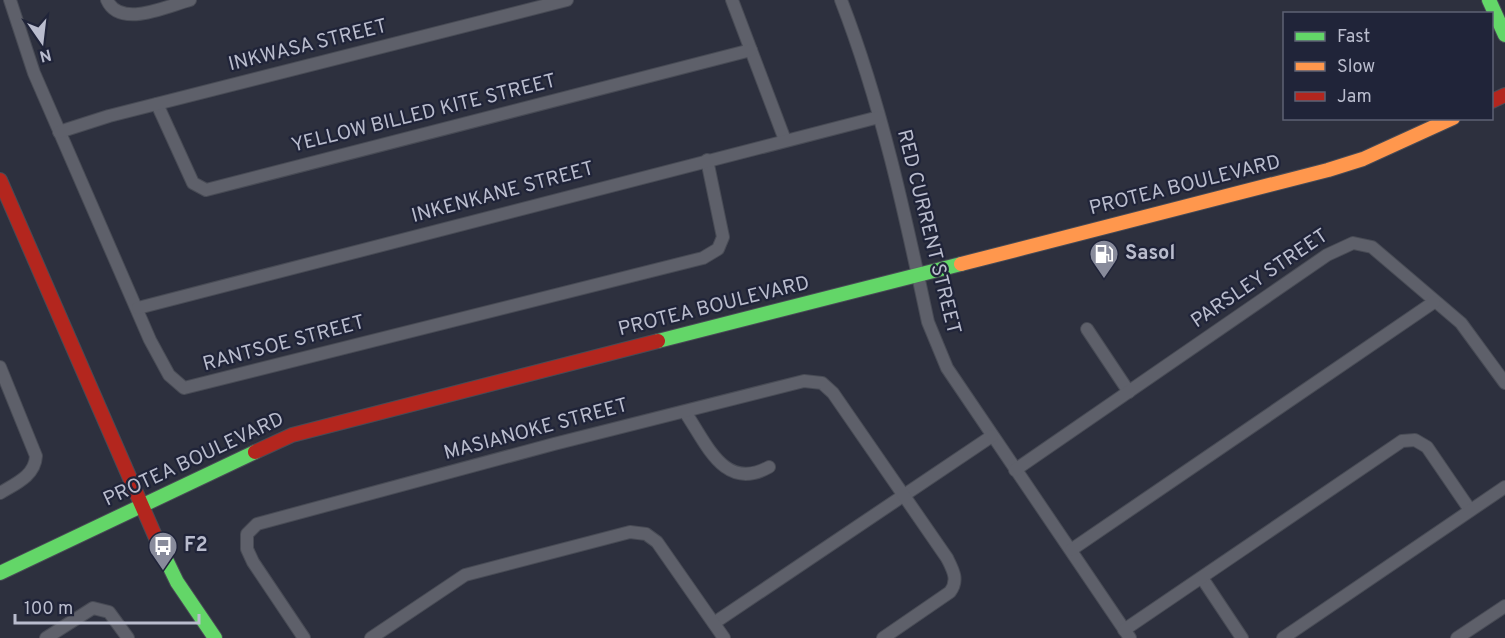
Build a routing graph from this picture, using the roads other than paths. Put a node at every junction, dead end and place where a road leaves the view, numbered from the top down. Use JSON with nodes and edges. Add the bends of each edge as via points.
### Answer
{"nodes":[{"id":1,"x":10,"y":0,"type":"edge"},
{"id":2,"x":107,"y":0,"type":"edge"},
{"id":3,"x":190,"y":0,"type":"edge"},
{"id":4,"x":567,"y":0,"type":"edge"},
{"id":5,"x":732,"y":0,"type":"edge"},
{"id":6,"x":841,"y":0,"type":"edge"},
{"id":7,"x":1489,"y":0,"type":"edge"},
{"id":8,"x":1505,"y":35,"type":"edge"},
{"id":9,"x":751,"y":50,"type":"junction"},
{"id":10,"x":157,"y":104,"type":"junction"},
{"id":11,"x":879,"y":117,"type":"junction"},
{"id":12,"x":1449,"y":120,"type":"edge"},
{"id":13,"x":59,"y":132,"type":"junction"},
{"id":14,"x":785,"y":140,"type":"junction"},
{"id":15,"x":707,"y":160,"type":"junction"},
{"id":16,"x":0,"y":180,"type":"edge"},
{"id":17,"x":918,"y":275,"type":"junction"},
{"id":18,"x":1434,"y":303,"type":"junction"},
{"id":19,"x":138,"y":308,"type":"junction"},
{"id":20,"x":1087,"y":329,"type":"dead end"},
{"id":21,"x":1,"y":371,"type":"edge"},
{"id":22,"x":1505,"y":383,"type":"edge"},
{"id":23,"x":1128,"y":393,"type":"junction"},
{"id":24,"x":685,"y":412,"type":"junction"},
{"id":25,"x":992,"y":436,"type":"junction"},
{"id":26,"x":769,"y":467,"type":"dead end"},
{"id":27,"x":1015,"y":470,"type":"junction"},
{"id":28,"x":1505,"y":487,"type":"edge"},
{"id":29,"x":0,"y":493,"type":"edge"},
{"id":30,"x":902,"y":495,"type":"junction"},
{"id":31,"x":142,"y":504,"type":"junction"},
{"id":32,"x":1470,"y":510,"type":"junction"},
{"id":33,"x":1071,"y":550,"type":"junction"},
{"id":34,"x":0,"y":573,"type":"edge"},
{"id":35,"x":1202,"y":578,"type":"junction"},
{"id":36,"x":1505,"y":606,"type":"edge"},
{"id":37,"x":714,"y":623,"type":"junction"},
{"id":38,"x":1127,"y":634,"type":"edge"},
{"id":39,"x":46,"y":638,"type":"edge"},
{"id":40,"x":128,"y":638,"type":"edge"},
{"id":41,"x":215,"y":638,"type":"edge"},
{"id":42,"x":304,"y":638,"type":"edge"},
{"id":43,"x":371,"y":638,"type":"edge"},
{"id":44,"x":724,"y":638,"type":"edge"},
{"id":45,"x":883,"y":638,"type":"edge"},
{"id":46,"x":1242,"y":638,"type":"edge"},
{"id":47,"x":1283,"y":638,"type":"edge"},
{"id":48,"x":1458,"y":638,"type":"edge"}],
"edges":[{"from":1,"to":13,"type":"street","name":"RANTSOE STREET"},
{"from":2,"to":3,"type":"street","via":[[113,10],[131,15]]},
{"from":4,"to":10,"type":"street","name":"INKWASA STREET"},
{"from":5,"to":9,"type":"street"},
{"from":6,"to":11,"type":"street","name":"RED CURRENT STREET"},
{"from":7,"to":8,"type":"street"},
{"from":9,"to":10,"type":"street","name":"YELLOW BILLED KITE STREET","via":[[206,190],[193,183]]},
{"from":9,"to":14,"type":"street"},
{"from":10,"to":13,"type":"street","name":"INKWASA STREET"},
{"from":11,"to":14,"type":"street","name":"INKENKANE STREET"},
{"from":11,"to":17,"type":"street","name":"RED CURRENT STREET"},
{"from":12,"to":17,"type":"street","name":"PROTEA BOULEVARD","via":[[1352,163]]},
{"from":13,"to":19,"type":"street","name":"RANTSOE STREET"},
{"from":14,"to":15,"type":"street","name":"INKENKANE STREET"},
{"from":15,"to":19,"type":"street","name":"INKENKANE STREET"},
{"from":15,"to":19,"type":"street","name":"RANTSOE STREET","via":[[723,237],[718,249],[703,258],[192,388],[180,387],[169,375]]},
{"from":16,"to":31,"type":"street"},
{"from":17,"to":25,"type":"street","name":"RED CURRENT STREET","via":[[938,351]]},
{"from":17,"to":31,"type":"street","name":"PROTEA BOULEVARD","via":[[292,435]]},
{"from":18,"to":22,"type":"street","name":"PARSLEY STREET","via":[[1471,334]]},
{"from":18,"to":23,"type":"street","name":"PARSLEY STREET","via":[[1372,248],[1364,243],[1345,244]]},
{"from":18,"to":33,"type":"street"},
{"from":20,"to":23,"type":"street"},
{"from":21,"to":29,"type":"street","via":[[36,456],[28,475]]},
{"from":23,"to":27,"type":"street","name":"PARSLEY STREET"},
{"from":24,"to":26,"type":"street","via":[[732,473],[749,475]]},
{"from":24,"to":30,"type":"street","name":"MASIANOKE STREET","via":[[804,381],[822,383],[833,393]]},
{"from":24,"to":42,"type":"street","name":"MASIANOKE STREET","via":[[257,524],[247,534],[250,555]]},
{"from":25,"to":27,"type":"street","name":"RED CURRENT STREET"},
{"from":25,"to":30,"type":"street"},
{"from":27,"to":33,"type":"street","name":"RED CURRENT STREET"},
{"from":28,"to":32,"type":"street"},
{"from":30,"to":37,"type":"street"},
{"from":30,"to":45,"type":"street","name":"MASIANOKE STREET","via":[[947,558],[955,582],[950,592]]},
{"from":31,"to":34,"type":"street","name":"PROTEA BOULEVARD"},
{"from":31,"to":41,"type":"street","via":[[170,568]]},
{"from":32,"to":35,"type":"street","via":[[1427,447],[1408,439]]},
{"from":32,"to":47,"type":"street"},
{"from":33,"to":38,"type":"street","name":"RED CURRENT STREET"},
{"from":35,"to":38,"type":"street"},
{"from":35,"to":46,"type":"street"},
{"from":36,"to":48,"type":"street"},
{"from":37,"to":43,"type":"street","via":[[657,542],[645,534],[630,532],[465,575]]},
{"from":37,"to":44,"type":"street"},
{"from":39,"to":40,"type":"street","via":[[93,608],[110,612]]}]}
